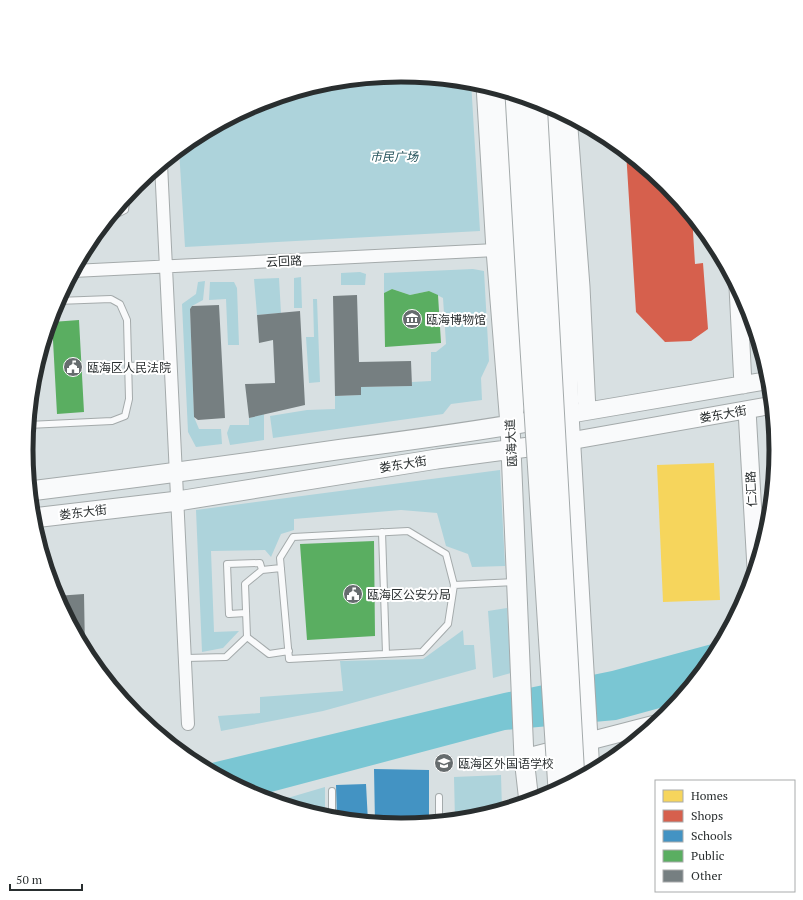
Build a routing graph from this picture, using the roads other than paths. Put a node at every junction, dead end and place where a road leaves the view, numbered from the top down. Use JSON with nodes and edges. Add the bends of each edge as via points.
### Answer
{"nodes":[{"id":1,"x":486,"y":92,"type":"edge"},
{"id":2,"x":498,"y":94,"type":"edge"},
{"id":3,"x":516,"y":100,"type":"edge"},
{"id":4,"x":536,"y":107,"type":"edge"},
{"id":5,"x":546,"y":112,"type":"edge"},
{"id":6,"x":557,"y":116,"type":"edge"},
{"id":7,"x":569,"y":122,"type":"edge"},
{"id":8,"x":161,"y":171,"type":"edge"},
{"id":9,"x":126,"y":205,"type":"edge"},
{"id":10,"x":119,"y":213,"type":"edge"},
{"id":11,"x":496,"y":250,"type":"junction"},
{"id":12,"x":166,"y":267,"type":"junction"},
{"id":13,"x":80,"y":271,"type":"edge"},
{"id":14,"x":65,"y":301,"type":"edge"},
{"id":15,"x":739,"y":302,"type":"edge"},
{"id":16,"x":567,"y":345,"type":"junction"},
{"id":17,"x":171,"y":364,"type":"junction"},
{"id":18,"x":128,"y":366,"type":"junction"},
{"id":19,"x":764,"y":381,"type":"edge"},
{"id":20,"x":743,"y":385,"type":"junction"},
{"id":21,"x":767,"y":407,"type":"edge"},
{"id":22,"x":747,"y":410,"type":"junction"},
{"id":23,"x":578,"y":413,"type":"junction"},
{"id":24,"x":510,"y":425,"type":"junction"},
{"id":25,"x":34,"y":426,"type":"edge"},
{"id":26,"x":570,"y":441,"type":"junction"},
{"id":27,"x":511,"y":449,"type":"junction"},
{"id":28,"x":177,"y":473,"type":"junction"},
{"id":29,"x":35,"y":490,"type":"edge"},
{"id":30,"x":178,"y":501,"type":"junction"},
{"id":31,"x":39,"y":517,"type":"edge"},
{"id":32,"x":382,"y":532,"type":"junction"},
{"id":33,"x":755,"y":551,"type":"edge"},
{"id":34,"x":281,"y":568,"type":"junction"},
{"id":35,"x":262,"y":570,"type":"junction"},
{"id":36,"x":517,"y":582,"type":"junction"},
{"id":37,"x":454,"y":585,"type":"junction"},
{"id":38,"x":246,"y":614,"type":"junction"},
{"id":39,"x":247,"y":636,"type":"junction"},
{"id":40,"x":288,"y":651,"type":"junction"},
{"id":41,"x":386,"y":654,"type":"junction"},
{"id":42,"x":186,"y":658,"type":"junction"},
{"id":43,"x":188,"y":724,"type":"dead end"},
{"id":44,"x":641,"y":730,"type":"edge"},
{"id":45,"x":588,"y":740,"type":"junction"},
{"id":46,"x":524,"y":758,"type":"junction"},
{"id":47,"x":590,"y":767,"type":"edge"},
{"id":48,"x":574,"y":775,"type":"edge"},
{"id":49,"x":559,"y":783,"type":"edge"},
{"id":50,"x":332,"y":791,"type":"dead end"},
{"id":51,"x":528,"y":796,"type":"edge"},
{"id":52,"x":439,"y":797,"type":"dead end"},
{"id":53,"x":332,"y":811,"type":"edge"},
{"id":54,"x":440,"y":816,"type":"edge"}],
"edges":[{"from":1,"to":11,"type":"main road","name":"瓯海大道"},
{"from":2,"to":24,"type":"highway","via":[[518,385]]},
{"from":3,"to":49,"type":"highway","bridge":true},
{"from":4,"to":48,"type":"highway","bridge":true},
{"from":5,"to":16,"type":"main road","via":[[558,296]]},
{"from":6,"to":16,"type":"highway","via":[[565,230]]},
{"from":7,"to":23,"type":"street","via":[[581,287]]},
{"from":8,"to":12,"type":"street"},
{"from":9,"to":10,"type":"lane","via":[[125,210]]},
{"from":11,"to":12,"type":"street","name":"云回路"},
{"from":11,"to":24,"type":"main road","name":"瓯海大道"},
{"from":12,"to":13,"type":"street","name":"云回路"},
{"from":12,"to":17,"type":"street"},
{"from":14,"to":18,"type":"lane","via":[[111,299],[120,304],[127,320]]},
{"from":15,"to":20,"type":"street"},
{"from":16,"to":23,"type":"main road"},
{"from":17,"to":18,"type":"lane"},
{"from":17,"to":28,"type":"street"},
{"from":18,"to":25,"type":"lane","via":[[129,399],[125,416],[112,421]]},
{"from":19,"to":20,"type":"street","name":"娄东大街"},
{"from":20,"to":23,"type":"street","name":"娄东大街"},
{"from":21,"to":22,"type":"street","name":"娄东大街"},
{"from":22,"to":26,"type":"street","name":"娄东大街"},
{"from":22,"to":33,"type":"street","name":"仁汇路"},
{"from":23,"to":24,"type":"main road","name":"娄东大街"},
{"from":23,"to":26,"type":"main road"},
{"from":24,"to":27,"type":"main road","name":"瓯海大道"},
{"from":24,"to":28,"type":"main road","name":"娄东大街"},
{"from":26,"to":27,"type":"main road","name":"娄东大街"},
{"from":26,"to":45,"type":"main road"},
{"from":27,"to":30,"type":"main road","name":"娄东大街","via":[[437,458]]},
{"from":27,"to":36,"type":"main road","name":"瓯海大道"},
{"from":28,"to":29,"type":"main road","name":"娄东大街"},
{"from":28,"to":30,"type":"street"},
{"from":30,"to":31,"type":"main road","name":"娄东大街"},
{"from":30,"to":42,"type":"street"},
{"from":32,"to":34,"type":"lane","via":[[293,537],[280,558]]},
{"from":32,"to":37,"type":"lane","via":[[408,531],[446,554]]},
{"from":32,"to":41,"type":"lane"},
{"from":34,"to":35,"type":"lane"},
{"from":34,"to":40,"type":"lane"},
{"from":35,"to":38,"type":"lane","via":[[245,584]]},
{"from":35,"to":38,"type":"lane","via":[[260,564],[227,564],[229,614]]},
{"from":36,"to":37,"type":"lane"},
{"from":36,"to":46,"type":"main road","name":"瓯海大道"},
{"from":37,"to":41,"type":"lane","via":[[448,624],[422,652]]},
{"from":38,"to":39,"type":"lane"},
{"from":39,"to":40,"type":"lane","via":[[269,654]]},
{"from":39,"to":42,"type":"lane","via":[[226,657]]},
{"from":40,"to":41,"type":"lane","via":[[289,659]]},
{"from":42,"to":43,"type":"street"},
{"from":44,"to":45,"type":"street"},
{"from":45,"to":46,"type":"street"},
{"from":45,"to":47,"type":"main road"},
{"from":46,"to":51,"type":"main road","name":"瓯海大道"},
{"from":50,"to":53,"type":"lane"},
{"from":52,"to":54,"type":"lane"}]}
